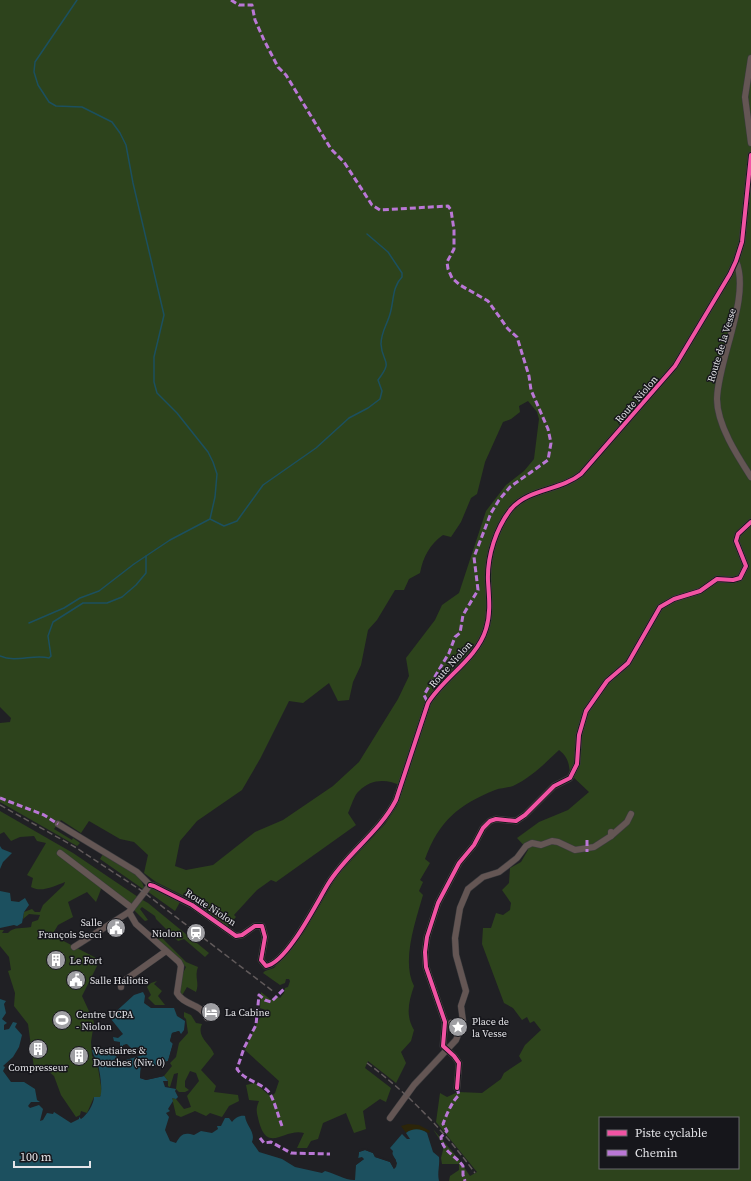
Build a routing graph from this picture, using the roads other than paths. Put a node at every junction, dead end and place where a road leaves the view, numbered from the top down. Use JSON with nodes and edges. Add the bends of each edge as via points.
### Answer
{"nodes":[{"id":1,"x":751,"y":58,"type":"edge"},
{"id":2,"x":751,"y":143,"type":"edge"},
{"id":3,"x":751,"y":155,"type":"edge"},
{"id":4,"x":736,"y":262,"type":"junction"},
{"id":5,"x":751,"y":478,"type":"edge"},
{"id":6,"x":751,"y":522,"type":"edge"},
{"id":7,"x":630,"y":660,"type":"junction"},
{"id":8,"x":628,"y":668,"type":"dead end"},
{"id":9,"x":631,"y":814,"type":"dead end"},
{"id":10,"x":58,"y":824,"type":"dead end"},
{"id":11,"x":60,"y":853,"type":"dead end"},
{"id":12,"x":150,"y":885,"type":"junction"},
{"id":13,"x":131,"y":910,"type":"junction"},
{"id":14,"x":74,"y":947,"type":"dead end"},
{"id":15,"x":166,"y":951,"type":"junction"},
{"id":16,"x":121,"y":987,"type":"dead end"},
{"id":17,"x":207,"y":1018,"type":"dead end"},
{"id":18,"x":451,"y":1023,"type":"dead end"},
{"id":19,"x":460,"y":1030,"type":"junction"},
{"id":20,"x":447,"y":1050,"type":"junction"},
{"id":21,"x":457,"y":1088,"type":"dead end"},
{"id":22,"x":390,"y":1118,"type":"dead end"}],
"edges":[{"from":1,"to":2,"type":"street","via":[[745,97]]},
{"from":3,"to":4,"type":"street","name":"Route Niolon","via":[[744,232]]},
{"from":4,"to":5,"type":"street","name":"Route de la Vesse","via":[[745,275],[746,295],[717,400],[727,434]]},
{"from":4,"to":12,"type":"street","name":"Route Niolon","via":[[675,366],[593,461],[574,479],[523,499],[506,516],[490,554],[489,612],[481,641],[428,702],[396,800],[385,819],[335,872],[303,927],[275,962],[266,966],[262,962],[265,937],[262,926],[255,926],[236,936],[192,905]]},
{"from":6,"to":7,"type":"street","via":[[738,534],[736,541],[746,566],[740,578],[717,579],[700,591],[663,604]]},
{"from":7,"to":8,"type":"street"},
{"from":7,"to":20,"type":"street","via":[[607,681],[586,711],[579,735],[577,764],[570,778],[554,786],[516,821],[490,821],[459,863],[438,903],[427,937],[425,959],[444,1022],[442,1043]]},
{"from":9,"to":19,"type":"street","via":[[621,829],[594,847],[575,850],[552,841],[541,845],[532,843],[499,872],[483,877],[468,889],[460,908],[455,938],[456,954],[466,991],[461,1006],[463,1020]]},
{"from":10,"to":12,"type":"street","via":[[137,872]]},
{"from":11,"to":13,"type":"street"},
{"from":12,"to":13,"type":"street"},
{"from":13,"to":14,"type":"street"},
{"from":13,"to":15,"type":"street","via":[[136,924]]},
{"from":15,"to":16,"type":"street","via":[[122,983]]},
{"from":15,"to":17,"type":"street","via":[[179,962],[179,997],[201,1008]]},
{"from":18,"to":19,"type":"street"},
{"from":19,"to":20,"type":"street","via":[[456,1040]]},
{"from":20,"to":21,"type":"street","via":[[459,1063]]},
{"from":20,"to":22,"type":"street","via":[[414,1084]]}]}
